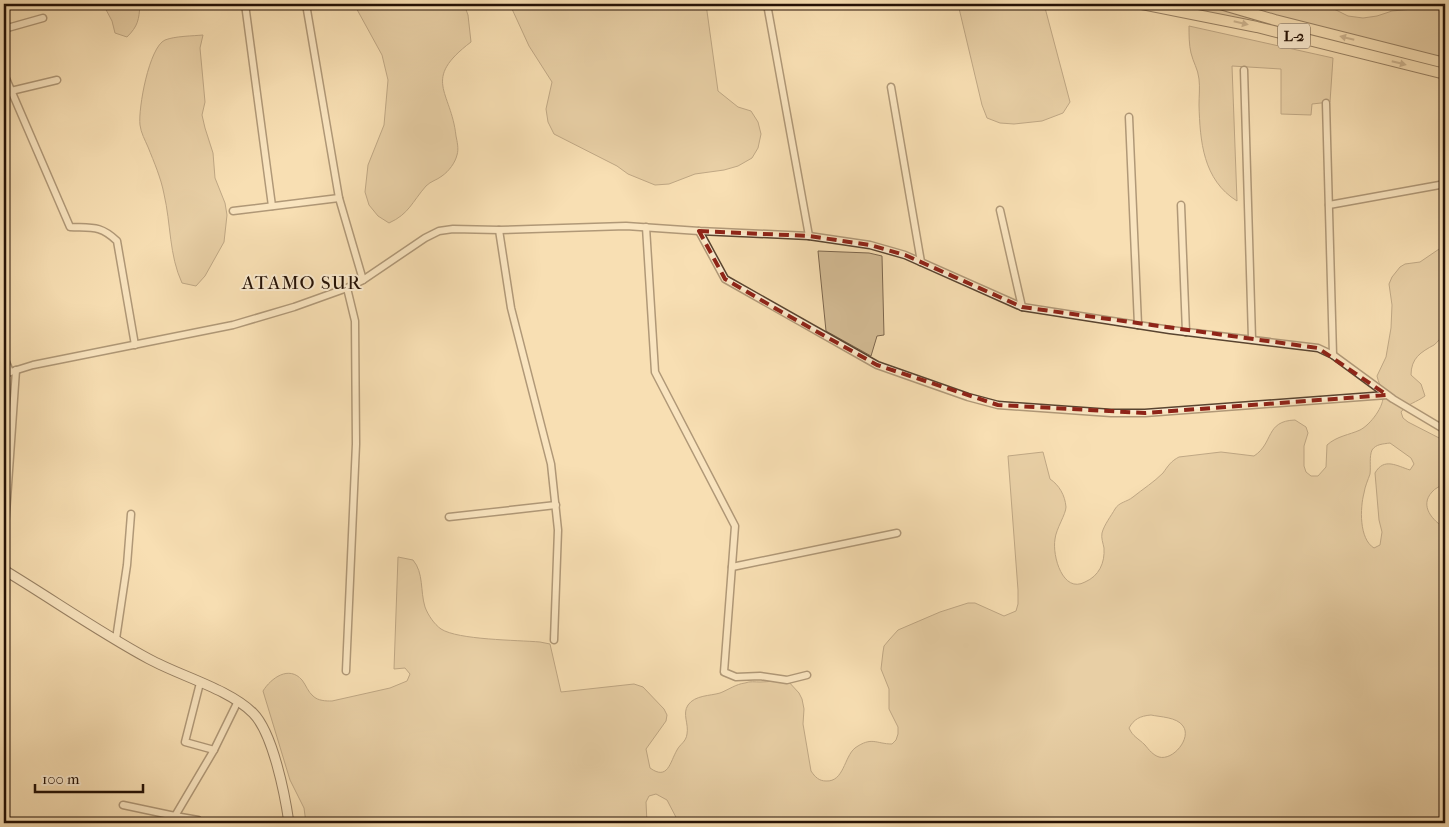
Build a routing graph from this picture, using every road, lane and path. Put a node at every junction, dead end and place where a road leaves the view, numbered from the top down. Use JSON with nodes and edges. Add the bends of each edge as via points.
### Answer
{"nodes":[{"id":1,"x":245,"y":4,"type":"edge"},
{"id":2,"x":306,"y":4,"type":"edge"},
{"id":3,"x":767,"y":4,"type":"edge"},
{"id":4,"x":1142,"y":4,"type":"edge"},
{"id":5,"x":1220,"y":4,"type":"edge"},
{"id":6,"x":43,"y":18,"type":"dead end"},
{"id":7,"x":4,"y":29,"type":"edge"},
{"id":8,"x":1445,"y":63,"type":"edge"},
{"id":9,"x":1244,"y":70,"type":"dead end"},
{"id":10,"x":4,"y":74,"type":"edge"},
{"id":11,"x":1445,"y":74,"type":"edge"},
{"id":12,"x":57,"y":80,"type":"dead end"},
{"id":13,"x":891,"y":87,"type":"dead end"},
{"id":14,"x":11,"y":91,"type":"junction"},
{"id":15,"x":1326,"y":102,"type":"dead end"},
{"id":16,"x":1129,"y":117,"type":"dead end"},
{"id":17,"x":1445,"y":184,"type":"edge"},
{"id":18,"x":339,"y":198,"type":"junction"},
{"id":19,"x":1181,"y":205,"type":"dead end"},
{"id":20,"x":1329,"y":205,"type":"junction"},
{"id":21,"x":272,"y":206,"type":"junction"},
{"id":22,"x":1000,"y":210,"type":"dead end"},
{"id":23,"x":232,"y":211,"type":"dead end"},
{"id":24,"x":646,"y":227,"type":"junction"},
{"id":25,"x":499,"y":230,"type":"junction"},
{"id":26,"x":698,"y":231,"type":"junction"},
{"id":27,"x":808,"y":236,"type":"junction"},
{"id":28,"x":921,"y":262,"type":"junction"},
{"id":29,"x":363,"y":280,"type":"junction"},
{"id":30,"x":347,"y":288,"type":"junction"},
{"id":31,"x":1022,"y":307,"type":"junction"},
{"id":32,"x":1138,"y":326,"type":"junction"},
{"id":33,"x":1186,"y":332,"type":"junction"},
{"id":34,"x":1252,"y":339,"type":"junction"},
{"id":35,"x":135,"y":345,"type":"junction"},
{"id":36,"x":1333,"y":355,"type":"junction"},
{"id":37,"x":4,"y":357,"type":"edge"},
{"id":38,"x":10,"y":372,"type":"edge"},
{"id":39,"x":1386,"y":395,"type":"junction"},
{"id":40,"x":1445,"y":430,"type":"edge"},
{"id":41,"x":556,"y":505,"type":"junction"},
{"id":42,"x":131,"y":514,"type":"dead end"},
{"id":43,"x":449,"y":517,"type":"dead end"},
{"id":44,"x":897,"y":533,"type":"dead end"},
{"id":45,"x":4,"y":542,"type":"edge"},
{"id":46,"x":732,"y":567,"type":"junction"},
{"id":47,"x":4,"y":570,"type":"edge"},
{"id":48,"x":116,"y":639,"type":"junction"},
{"id":49,"x":554,"y":640,"type":"dead end"},
{"id":50,"x":346,"y":671,"type":"dead end"},
{"id":51,"x":807,"y":676,"type":"dead end"},
{"id":52,"x":200,"y":683,"type":"junction"},
{"id":53,"x":238,"y":700,"type":"junction"},
{"id":54,"x":214,"y":750,"type":"junction"},
{"id":55,"x":123,"y":805,"type":"dead end"},
{"id":56,"x":175,"y":816,"type":"junction"},
{"id":57,"x":198,"y":820,"type":"dead end"},
{"id":58,"x":289,"y":823,"type":"edge"}],
"edges":[{"from":1,"to":21,"type":"street"},
{"from":2,"to":18,"type":"street"},
{"from":3,"to":27,"type":"street"},
{"from":4,"to":11,"type":"main road","number":"L-2","one_way":true,"via":[[1257,27]]},
{"from":8,"to":5,"type":"main road","number":"L-2","one_way":true},
{"from":6,"to":7,"type":"street"},
{"from":9,"to":34,"type":"street"},
{"from":10,"to":14,"type":"street"},
{"from":12,"to":14,"type":"street"},
{"from":13,"to":28,"type":"street"},
{"from":14,"to":35,"type":"street","via":[[70,227],[95,228],[107,232],[117,242]]},
{"from":15,"to":20,"type":"street"},
{"from":16,"to":32,"type":"street"},
{"from":17,"to":20,"type":"street"},
{"from":18,"to":21,"type":"street"},
{"from":18,"to":29,"type":"street"},
{"from":19,"to":33,"type":"street"},
{"from":20,"to":36,"type":"street"},
{"from":21,"to":23,"type":"street"},
{"from":22,"to":31,"type":"street"},
{"from":24,"to":25,"type":"street"},
{"from":24,"to":26,"type":"street"},
{"from":24,"to":46,"type":"street","via":[[655,372],[735,526]]},
{"from":25,"to":29,"type":"street","via":[[439,231]]},
{"from":25,"to":41,"type":"street","via":[[511,308],[551,464]]},
{"from":26,"to":27,"type":"street"},
{"from":26,"to":39,"type":"street","via":[[725,279],[780,311],[877,365],[998,405],[1145,413]]},
{"from":27,"to":28,"type":"street","via":[[889,249]]},
{"from":28,"to":31,"type":"street"},
{"from":29,"to":30,"type":"street"},
{"from":30,"to":35,"type":"street","via":[[233,326]]},
{"from":30,"to":50,"type":"street","via":[[355,321],[356,444]]},
{"from":31,"to":32,"type":"street"},
{"from":32,"to":33,"type":"street"},
{"from":33,"to":34,"type":"street"},
{"from":34,"to":36,"type":"street","via":[[1318,348]]},
{"from":35,"to":38,"type":"street"},
{"from":36,"to":39,"type":"street"},
{"from":37,"to":38,"type":"street"},
{"from":38,"to":45,"type":"street"},
{"from":39,"to":40,"type":"street"},
{"from":41,"to":43,"type":"street"},
{"from":41,"to":49,"type":"street"},
{"from":42,"to":48,"type":"street"},
{"from":44,"to":46,"type":"street"},
{"from":46,"to":51,"type":"street","via":[[724,672],[736,677],[787,680]]},
{"from":47,"to":48,"type":"street"},
{"from":48,"to":52,"type":"street","via":[[150,660]]},
{"from":52,"to":53,"type":"street"},
{"from":52,"to":54,"type":"street","via":[[185,742]]},
{"from":53,"to":54,"type":"street"},
{"from":53,"to":58,"type":"street","via":[[254,714],[271,744]]},
{"from":54,"to":56,"type":"street"},
{"from":55,"to":56,"type":"street"},
{"from":56,"to":57,"type":"street"}]}
